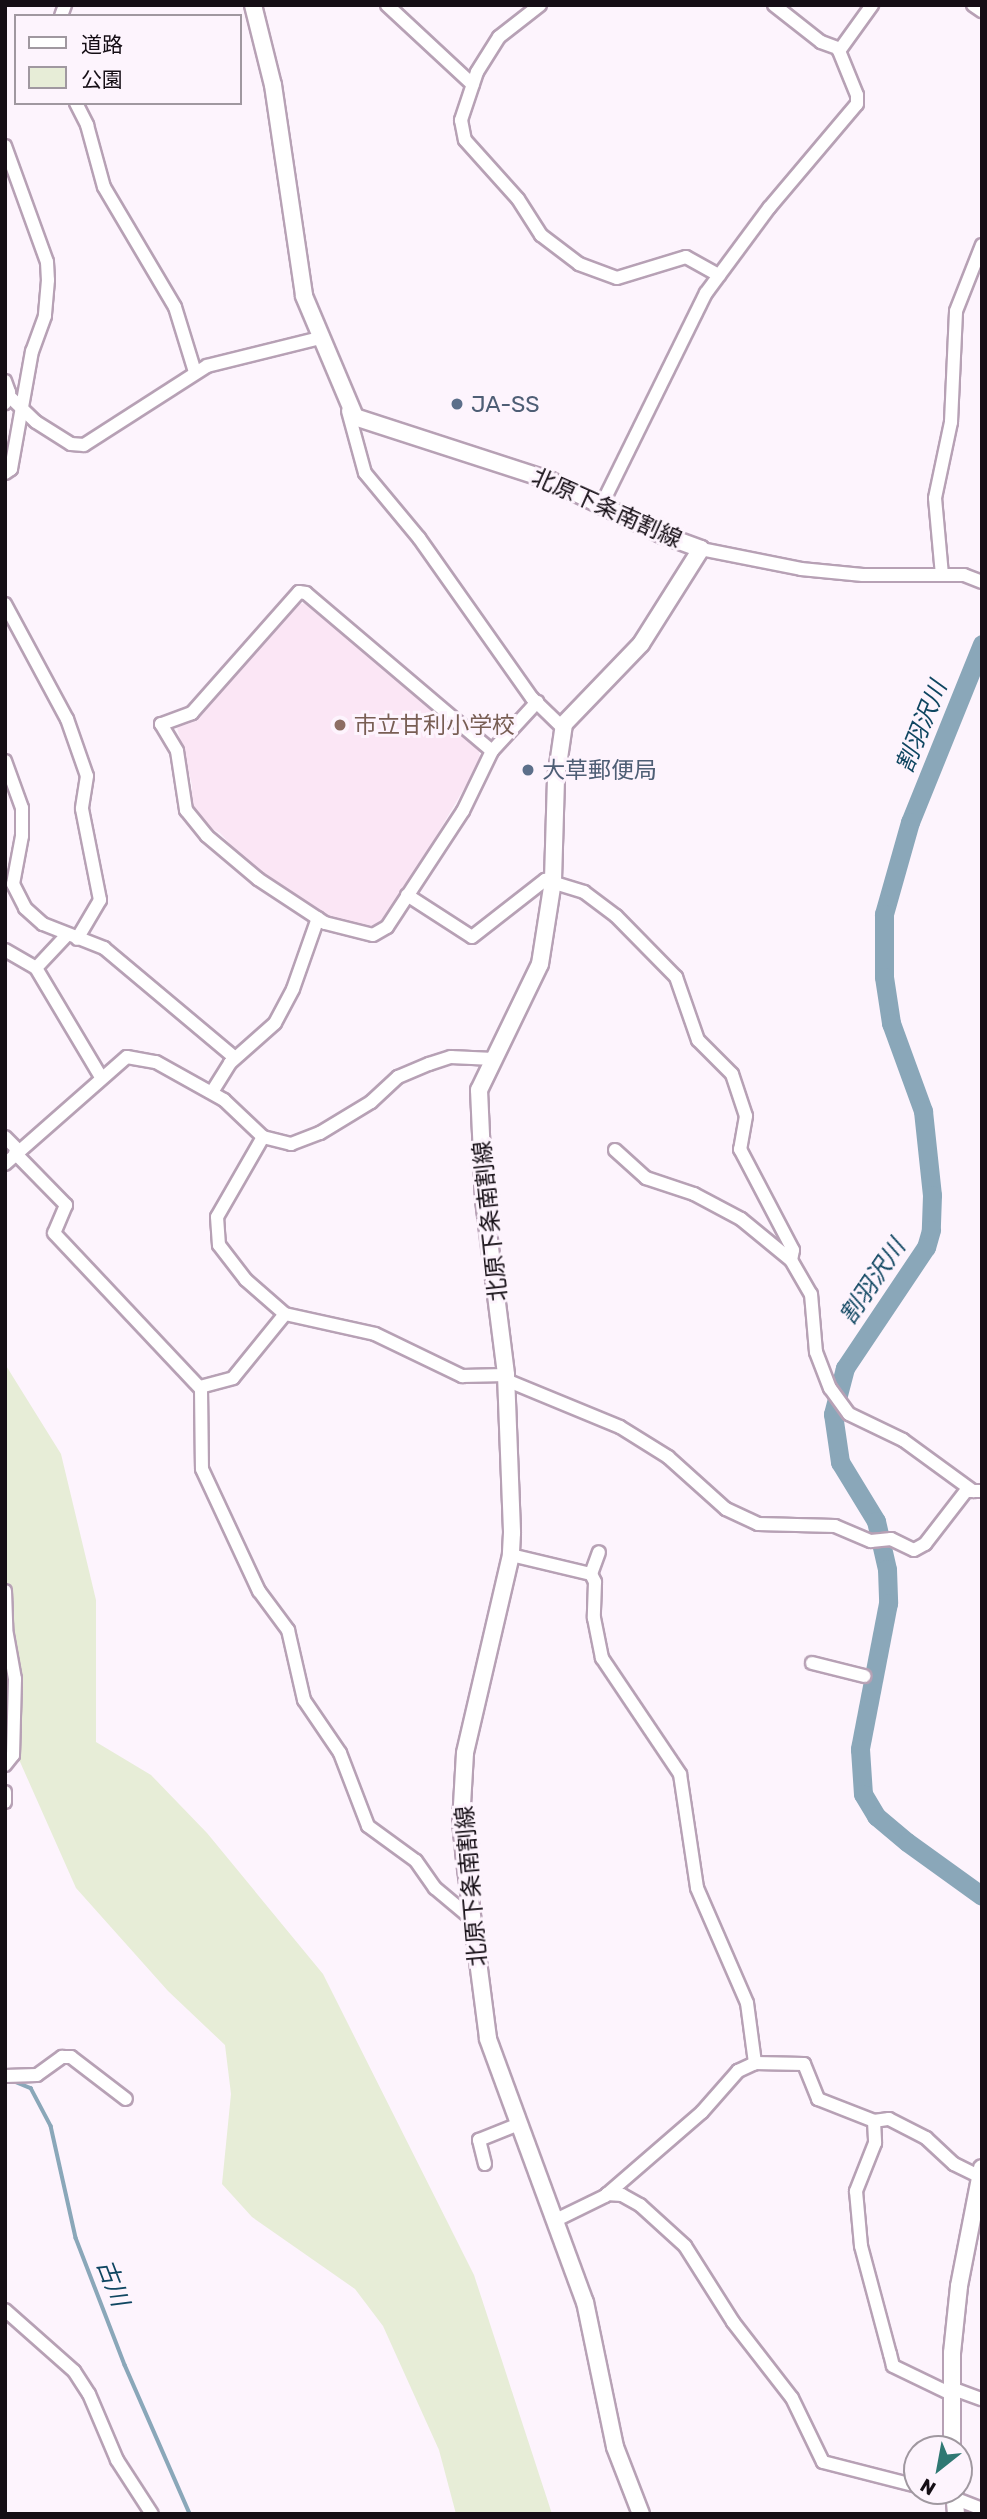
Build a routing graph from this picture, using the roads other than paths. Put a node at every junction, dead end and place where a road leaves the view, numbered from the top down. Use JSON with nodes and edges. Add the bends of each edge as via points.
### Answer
{"nodes":[{"id":1,"x":253,"y":5,"type":"edge"},
{"id":2,"x":387,"y":5,"type":"edge"},
{"id":3,"x":540,"y":5,"type":"edge"},
{"id":4,"x":774,"y":5,"type":"edge"},
{"id":5,"x":872,"y":5,"type":"edge"},
{"id":6,"x":973,"y":5,"type":"edge"},
{"id":7,"x":982,"y":12,"type":"edge"},
{"id":8,"x":840,"y":49,"type":"junction"},
{"id":9,"x":473,"y":85,"type":"junction"},
{"id":10,"x":77,"y":105,"type":"edge"},
{"id":11,"x":5,"y":146,"type":"edge"},
{"id":12,"x":982,"y":245,"type":"edge"},
{"id":13,"x":719,"y":275,"type":"junction"},
{"id":14,"x":320,"y":338,"type":"junction"},
{"id":15,"x":195,"y":372,"type":"junction"},
{"id":16,"x":5,"y":381,"type":"edge"},
{"id":17,"x":7,"y":399,"type":"edge"},
{"id":18,"x":347,"y":407,"type":"junction"},
{"id":19,"x":23,"y":411,"type":"junction"},
{"id":20,"x":5,"y":473,"type":"edge"},
{"id":21,"x":603,"y":502,"type":"junction"},
{"id":22,"x":701,"y":549,"type":"junction"},
{"id":23,"x":942,"y":575,"type":"junction"},
{"id":24,"x":982,"y":582,"type":"edge"},
{"id":25,"x":5,"y":604,"type":"edge"},
{"id":26,"x":537,"y":702,"type":"junction"},
{"id":27,"x":563,"y":728,"type":"junction"},
{"id":28,"x":492,"y":751,"type":"junction"},
{"id":29,"x":5,"y":761,"type":"edge"},
{"id":30,"x":10,"y":869,"type":"edge"},
{"id":31,"x":553,"y":881,"type":"junction"},
{"id":32,"x":407,"y":895,"type":"junction"},
{"id":33,"x":318,"y":918,"type":"junction"},
{"id":34,"x":72,"y":937,"type":"junction"},
{"id":35,"x":5,"y":950,"type":"edge"},
{"id":36,"x":36,"y":968,"type":"junction"},
{"id":37,"x":235,"y":1058,"type":"junction"},
{"id":38,"x":493,"y":1059,"type":"junction"},
{"id":39,"x":101,"y":1077,"type":"junction"},
{"id":40,"x":212,"y":1091,"type":"junction"},
{"id":41,"x":263,"y":1137,"type":"junction"},
{"id":42,"x":5,"y":1138,"type":"edge"},
{"id":43,"x":615,"y":1150,"type":"dead end"},
{"id":44,"x":17,"y":1152,"type":"junction"},
{"id":45,"x":5,"y":1164,"type":"edge"},
{"id":46,"x":791,"y":1260,"type":"junction"},
{"id":47,"x":285,"y":1314,"type":"junction"},
{"id":48,"x":506,"y":1378,"type":"junction"},
{"id":49,"x":200,"y":1387,"type":"junction"},
{"id":50,"x":977,"y":1491,"type":"edge"},
{"id":51,"x":599,"y":1552,"type":"dead end"},
{"id":52,"x":511,"y":1555,"type":"junction"},
{"id":53,"x":591,"y":1573,"type":"junction"},
{"id":54,"x":5,"y":1591,"type":"edge"},
{"id":55,"x":812,"y":1663,"type":"dead end"},
{"id":56,"x":864,"y":1676,"type":"dead end"},
{"id":57,"x":5,"y":1765,"type":"edge"},
{"id":58,"x":5,"y":1792,"type":"edge"},
{"id":59,"x":5,"y":1802,"type":"edge"},
{"id":60,"x":472,"y":1919,"type":"junction"},
{"id":61,"x":755,"y":2063,"type":"junction"},
{"id":62,"x":10,"y":2077,"type":"edge"},
{"id":63,"x":126,"y":2099,"type":"dead end"},
{"id":64,"x":874,"y":2121,"type":"junction"},
{"id":65,"x":519,"y":2124,"type":"junction"},
{"id":66,"x":485,"y":2164,"type":"dead end"},
{"id":67,"x":981,"y":2172,"type":"edge"},
{"id":68,"x":607,"y":2194,"type":"junction"},
{"id":69,"x":556,"y":2220,"type":"junction"},
{"id":70,"x":5,"y":2310,"type":"edge"},
{"id":71,"x":951,"y":2391,"type":"junction"},
{"id":72,"x":982,"y":2399,"type":"edge"},
{"id":73,"x":952,"y":2435,"type":"edge"},
{"id":74,"x":903,"y":2482,"type":"edge"},
{"id":75,"x":152,"y":2514,"type":"edge"},
{"id":76,"x":641,"y":2514,"type":"edge"}],
"edges":[{"from":1,"to":14,"type":"main road","via":[[273,85],[295,255]]},
{"from":2,"to":9,"type":"street"},
{"from":3,"to":9,"type":"street","via":[[499,37]]},
{"from":4,"to":8,"type":"street","via":[[821,42]]},
{"from":5,"to":8,"type":"street"},
{"from":6,"to":7,"type":"street"},
{"from":8,"to":13,"type":"street","via":[[857,104]]},
{"from":9,"to":13,"type":"street","via":[[461,120],[465,140],[518,199],[541,235],[579,264],[617,278],[686,257]]},
{"from":10,"to":15,"type":"street","via":[[104,187],[175,307]]},
{"from":11,"to":19,"type":"street","via":[[47,262],[45,316],[32,351]]},
{"from":12,"to":23,"type":"street","via":[[956,311],[951,422],[935,498]]},
{"from":13,"to":21,"type":"street","via":[[664,373]]},
{"from":14,"to":15,"type":"street"},
{"from":14,"to":18,"type":"main road"},
{"from":15,"to":19,"type":"street","via":[[84,445],[71,444]]},
{"from":16,"to":17,"type":"street"},
{"from":17,"to":19,"type":"street"},
{"from":18,"to":21,"type":"main road","name":"北原下条南割線","via":[[366,423],[474,453]]},
{"from":18,"to":26,"type":"street","via":[[365,473],[419,538]]},
{"from":19,"to":20,"type":"street","via":[[11,469]]},
{"from":21,"to":22,"type":"main road","name":"北原下条南割線","via":[[663,536]]},
{"from":22,"to":23,"type":"street","via":[[863,575]]},
{"from":22,"to":27,"type":"main road","name":"北原下条南割線","via":[[641,644]]},
{"from":23,"to":24,"type":"street","via":[[964,575]]},
{"from":25,"to":34,"type":"street","via":[[67,719],[87,776],[82,809],[100,900]]},
{"from":26,"to":27,"type":"street"},
{"from":26,"to":28,"type":"street"},
{"from":27,"to":31,"type":"main road","name":"北原下条南割線","via":[[556,779]]},
{"from":28,"to":32,"type":"street","via":[[463,811]]},
{"from":28,"to":33,"type":"street","via":[[299,592],[192,713],[161,724],[177,751],[186,810],[194,822],[238,864]]},
{"from":29,"to":30,"type":"street","via":[[22,808],[22,835]]},
{"from":30,"to":34,"type":"street","via":[[16,895],[25,908],[43,924]]},
{"from":31,"to":32,"type":"street","via":[[545,880],[472,937]]},
{"from":31,"to":38,"type":"main road","name":"北原下条南割線","via":[[540,964]]},
{"from":31,"to":46,"type":"street","via":[[597,899],[676,977],[698,1040],[732,1073],[746,1116],[740,1149],[793,1251]]},
{"from":32,"to":33,"type":"street","via":[[387,927],[373,934]]},
{"from":33,"to":37,"type":"street","via":[[282,1012]]},
{"from":34,"to":36,"type":"street"},
{"from":34,"to":37,"type":"street","via":[[104,948]]},
{"from":35,"to":36,"type":"street"},
{"from":36,"to":39,"type":"street"},
{"from":37,"to":40,"type":"street"},
{"from":38,"to":41,"type":"street","via":[[451,1057],[398,1077],[371,1102],[304,1140],[291,1144]]},
{"from":38,"to":48,"type":"main road","name":"北原下条南割線","via":[[480,1090],[481,1164]]},
{"from":39,"to":40,"type":"street","via":[[127,1057],[144,1057]]},
{"from":39,"to":44,"type":"street"},
{"from":40,"to":41,"type":"street"},
{"from":41,"to":47,"type":"street","via":[[222,1205],[216,1231],[219,1245],[246,1280]]},
{"from":42,"to":44,"type":"street"},
{"from":43,"to":46,"type":"street","via":[[646,1178],[694,1194],[741,1219]]},
{"from":44,"to":45,"type":"street"},
{"from":44,"to":49,"type":"street","via":[[66,1205],[54,1233]]},
{"from":46,"to":50,"type":"street","via":[[811,1294],[817,1322],[816,1352],[831,1388],[849,1413],[903,1440]]},
{"from":47,"to":48,"type":"street","via":[[383,1337],[462,1376]]},
{"from":47,"to":49,"type":"street","via":[[233,1378]]},
{"from":48,"to":50,"type":"street","via":[[620,1427],[668,1457],[726,1509],[758,1524],[835,1526],[871,1541],[891,1539],[914,1550],[925,1544],[966,1491]]},
{"from":48,"to":52,"type":"main road","name":"北原下条南割線"},
{"from":49,"to":60,"type":"street","via":[[202,1469],[259,1591],[288,1630],[304,1699],[340,1753],[368,1826],[416,1861],[435,1888]]},
{"from":51,"to":53,"type":"street"},
{"from":52,"to":53,"type":"street"},
{"from":52,"to":60,"type":"main road","name":"北原下条南割線","via":[[466,1753],[461,1822]]},
{"from":53,"to":61,"type":"street","via":[[597,1590],[594,1618],[602,1658],[680,1774],[697,1888],[747,2003]]},
{"from":54,"to":57,"type":"street","via":[[15,1679],[13,1755]]},
{"from":55,"to":56,"type":"street"},
{"from":58,"to":59,"type":"street"},
{"from":60,"to":65,"type":"main road","name":"北原下条南割線","via":[[488,2039]]},
{"from":61,"to":64,"type":"street","via":[[804,2064],[818,2099]]},
{"from":61,"to":68,"type":"street","via":[[738,2071],[702,2112]]},
{"from":62,"to":63,"type":"street","via":[[37,2075],[62,2057],[71,2057]]},
{"from":64,"to":67,"type":"street","via":[[889,2119],[914,2132],[954,2164]]},
{"from":64,"to":71,"type":"street","via":[[875,2143],[856,2191],[861,2246],[893,2365]]},
{"from":65,"to":66,"type":"street","via":[[479,2140]]},
{"from":65,"to":69,"type":"main road","name":"北原下条南割線"},
{"from":67,"to":71,"type":"main road","via":[[959,2286]]},
{"from":68,"to":69,"type":"street"},
{"from":68,"to":74,"type":"street","via":[[622,2195],[640,2205],[685,2246],[733,2322],[792,2398],[823,2462]]},
{"from":69,"to":76,"type":"main road","name":"北原下条南割線","via":[[585,2302],[615,2447]]},
{"from":70,"to":75,"type":"street","via":[[74,2371],[89,2394],[117,2460]]},
{"from":71,"to":72,"type":"street"},
{"from":71,"to":73,"type":"main road"}]}
